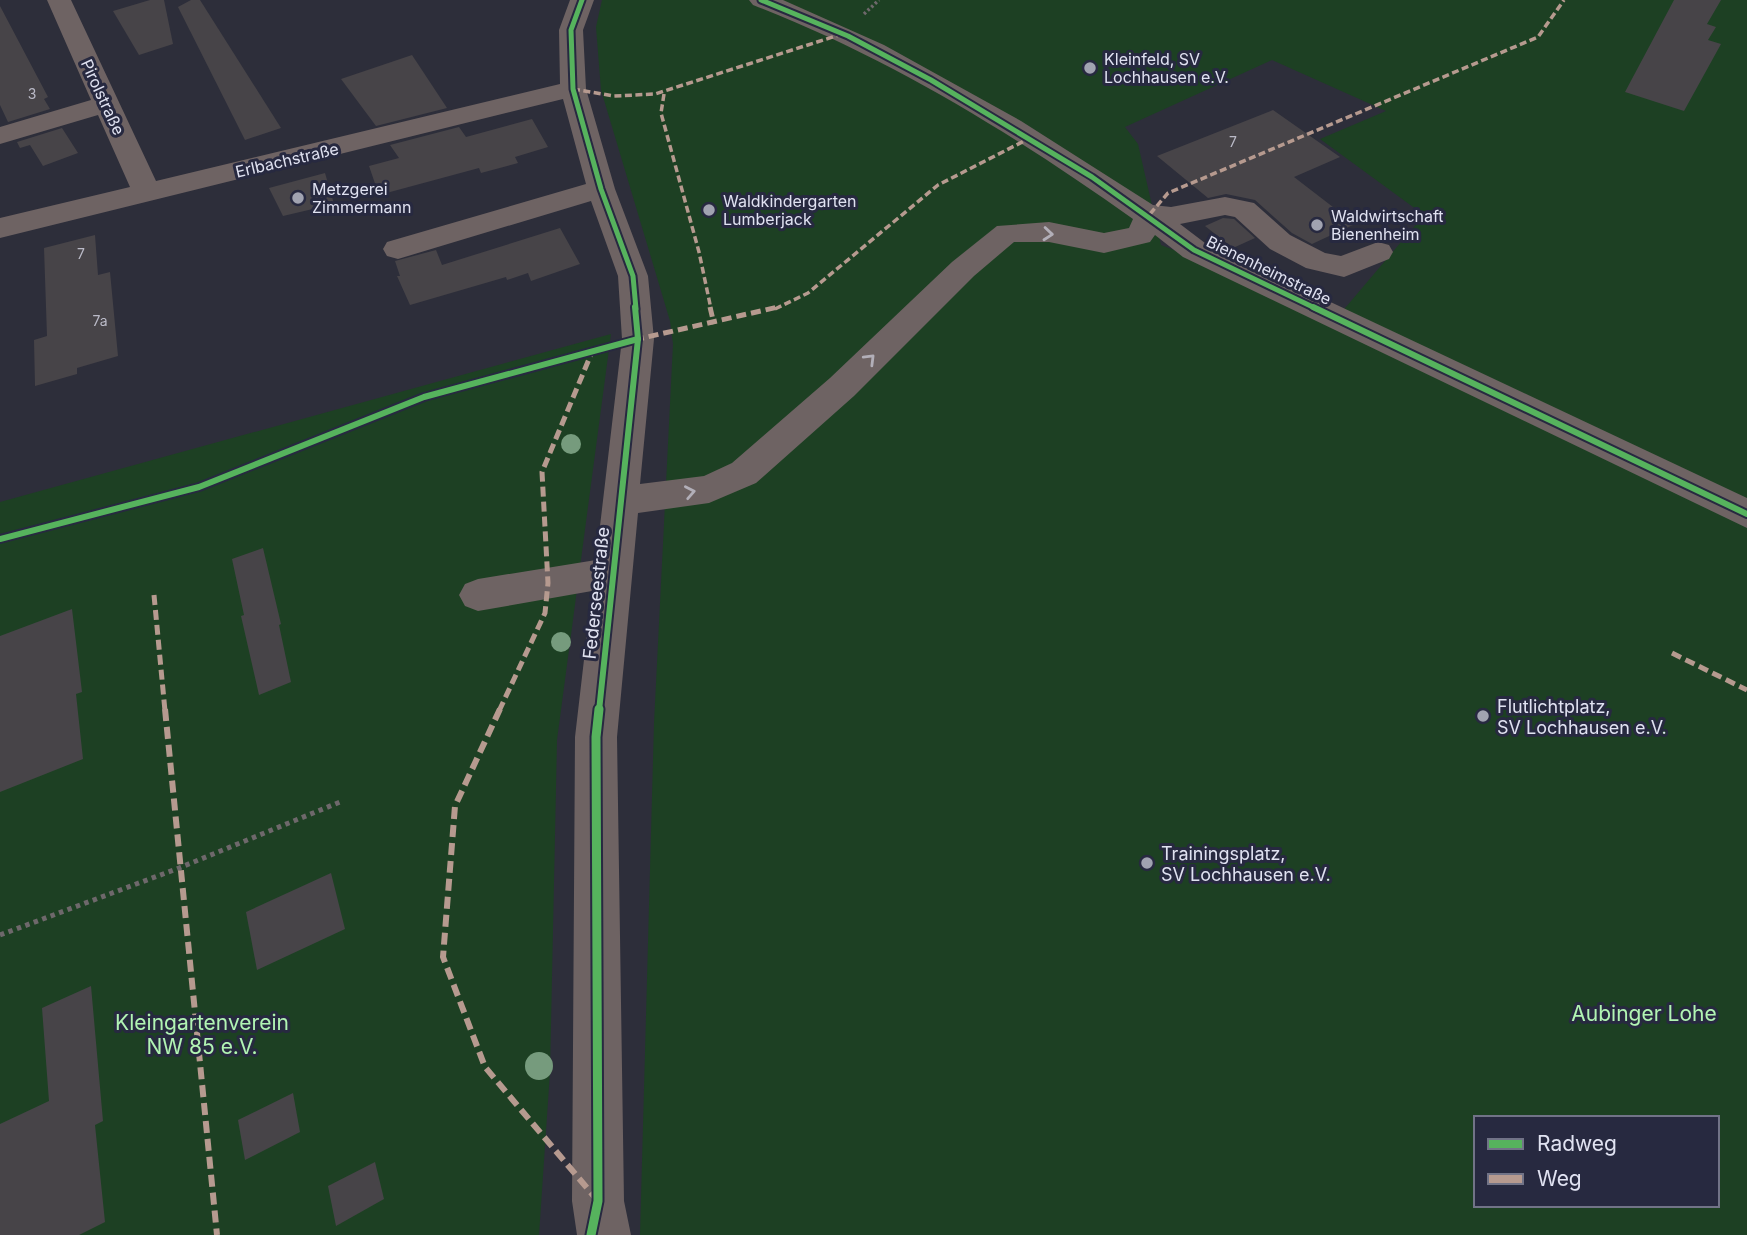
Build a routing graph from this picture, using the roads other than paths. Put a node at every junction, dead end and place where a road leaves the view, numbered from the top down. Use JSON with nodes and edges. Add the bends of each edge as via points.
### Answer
{"nodes":[{"id":1,"x":59,"y":0,"type":"edge"},
{"id":2,"x":582,"y":0,"type":"edge"},
{"id":3,"x":761,"y":0,"type":"edge"},
{"id":4,"x":573,"y":89,"type":"junction"},
{"id":5,"x":106,"y":104,"type":"junction"},
{"id":6,"x":0,"y":136,"type":"edge"},
{"id":7,"x":601,"y":189,"type":"junction"},
{"id":8,"x":147,"y":193,"type":"junction"},
{"id":9,"x":1150,"y":214,"type":"junction"},
{"id":10,"x":0,"y":228,"type":"edge"},
{"id":11,"x":398,"y":249,"type":"dead end"},
{"id":12,"x":1378,"y":252,"type":"dead end"},
{"id":13,"x":622,"y":501,"type":"junction"},
{"id":14,"x":1747,"y":514,"type":"edge"},
{"id":15,"x":615,"y":572,"type":"junction"},
{"id":16,"x":478,"y":595,"type":"dead end"},
{"id":17,"x":598,"y":1224,"type":"edge"}],
"edges":[{"from":1,"to":5,"type":"street","name":"Pirolstraße"},
{"from":2,"to":4,"type":"street","name":"Federseestraße","via":[[571,30]]},
{"from":3,"to":9,"type":"street","name":"Bienenheimstraße","via":[[843,33],[928,78]]},
{"from":4,"to":7,"type":"street","name":"Federseestraße"},
{"from":4,"to":8,"type":"street","name":"Erlbachstraße"},
{"from":5,"to":6,"type":"street"},
{"from":5,"to":8,"type":"street","name":"Pirolstraße"},
{"from":7,"to":11,"type":"street"},
{"from":7,"to":13,"type":"street","name":"Federseestraße","via":[[633,276],[638,339]]},
{"from":8,"to":10,"type":"street","name":"Erlbachstraße"},
{"from":9,"to":12,"type":"street","via":[[1172,217],[1225,206],[1244,210],[1280,242],[1317,261],[1345,267]]},
{"from":13,"to":9,"type":"street","one_way":true,"via":[[709,489],[744,473],[842,387],[963,268],[1007,233],[1049,232],[1104,243],[1140,235]]},
{"from":9,"to":14,"type":"street","name":"Bienenheimstraße","via":[[1194,250]]},
{"from":13,"to":15,"type":"street","name":"Federseestraße"},
{"from":15,"to":16,"type":"street"},
{"from":15,"to":17,"type":"street","name":"Federseestraße","via":[[596,737]]}]}
